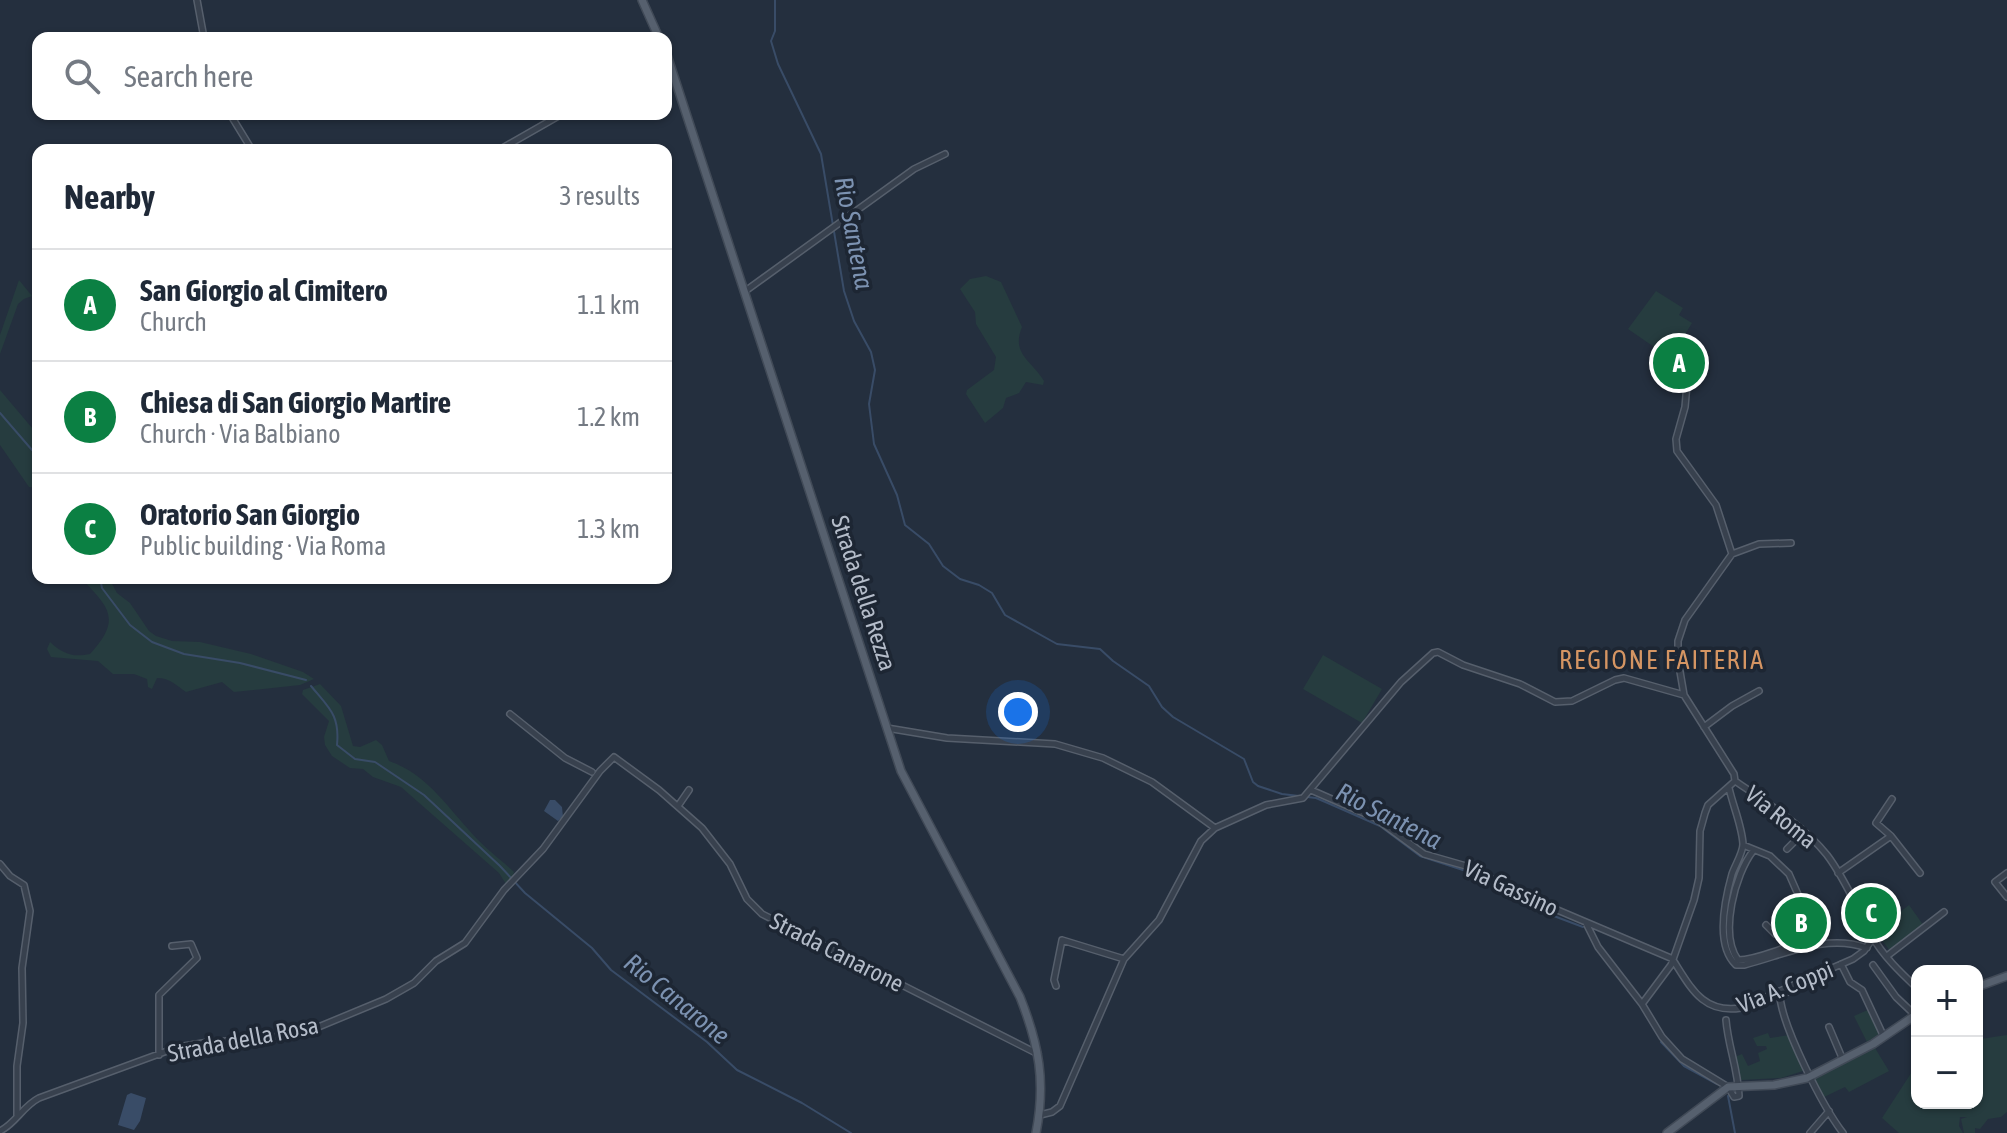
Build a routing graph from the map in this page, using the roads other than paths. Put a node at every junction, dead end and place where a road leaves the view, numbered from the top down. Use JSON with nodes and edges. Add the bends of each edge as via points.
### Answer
{"nodes":[{"id":1,"x":197,"y":0,"type":"edge"},
{"id":2,"x":642,"y":0,"type":"edge"},
{"id":3,"x":203,"y":32,"type":"edge"},
{"id":4,"x":656,"y":32,"type":"edge"},
{"id":5,"x":672,"y":72,"type":"edge"},
{"id":6,"x":234,"y":120,"type":"edge"},
{"id":7,"x":552,"y":120,"type":"edge"},
{"id":8,"x":248,"y":144,"type":"edge"},
{"id":9,"x":510,"y":144,"type":"edge"},
{"id":10,"x":945,"y":154,"type":"dead end"},
{"id":11,"x":743,"y":293,"type":"junction"},
{"id":12,"x":1687,"y":384,"type":"dead end"},
{"id":13,"x":1791,"y":543,"type":"dead end"},
{"id":14,"x":1732,"y":554,"type":"junction"},
{"id":15,"x":1759,"y":691,"type":"dead end"},
{"id":16,"x":1684,"y":695,"type":"junction"},
{"id":17,"x":510,"y":714,"type":"dead end"},
{"id":18,"x":1704,"y":727,"type":"junction"},
{"id":19,"x":887,"y":728,"type":"junction"},
{"id":20,"x":594,"y":775,"type":"junction"},
{"id":21,"x":1735,"y":781,"type":"junction"},
{"id":22,"x":1729,"y":788,"type":"junction"},
{"id":23,"x":689,"y":790,"type":"dead end"},
{"id":24,"x":1307,"y":794,"type":"junction"},
{"id":25,"x":1892,"y":799,"type":"dead end"},
{"id":26,"x":678,"y":806,"type":"junction"},
{"id":27,"x":1215,"y":828,"type":"junction"},
{"id":28,"x":1804,"y":832,"type":"junction"},
{"id":29,"x":1891,"y":836,"type":"junction"},
{"id":30,"x":1743,"y":845,"type":"junction"},
{"id":31,"x":1787,"y":849,"type":"dead end"},
{"id":32,"x":1753,"y":851,"type":"junction"},
{"id":33,"x":0,"y":864,"type":"edge"},
{"id":34,"x":1838,"y":873,"type":"junction"},
{"id":35,"x":1920,"y":873,"type":"dead end"},
{"id":36,"x":2007,"y":873,"type":"edge"},
{"id":37,"x":2007,"y":897,"type":"edge"},
{"id":38,"x":1806,"y":902,"type":"dead end"},
{"id":39,"x":1944,"y":912,"type":"dead end"},
{"id":40,"x":1582,"y":920,"type":"junction"},
{"id":41,"x":1766,"y":925,"type":"dead end"},
{"id":42,"x":1602,"y":927,"type":"junction"},
{"id":43,"x":1593,"y":935,"type":"junction"},
{"id":44,"x":1828,"y":937,"type":"dead end"},
{"id":45,"x":1873,"y":938,"type":"junction"},
{"id":46,"x":1802,"y":940,"type":"junction"},
{"id":47,"x":1596,"y":943,"type":"junction"},
{"id":48,"x":1817,"y":944,"type":"junction"},
{"id":49,"x":172,"y":946,"type":"dead end"},
{"id":50,"x":1867,"y":948,"type":"junction"},
{"id":51,"x":1788,"y":953,"type":"junction"},
{"id":52,"x":1887,"y":956,"type":"junction"},
{"id":53,"x":1124,"y":959,"type":"junction"},
{"id":54,"x":1673,"y":959,"type":"junction"},
{"id":55,"x":1841,"y":964,"type":"junction"},
{"id":56,"x":1873,"y":965,"type":"dead end"},
{"id":57,"x":1820,"y":974,"type":"junction"},
{"id":58,"x":2007,"y":976,"type":"edge"},
{"id":59,"x":1911,"y":983,"type":"edge"},
{"id":60,"x":1983,"y":985,"type":"edge"},
{"id":61,"x":1056,"y":986,"type":"dead end"},
{"id":62,"x":1642,"y":1004,"type":"junction"},
{"id":63,"x":1911,"y":1010,"type":"edge"},
{"id":64,"x":1911,"y":1018,"type":"edge"},
{"id":65,"x":1726,"y":1020,"type":"dead end"},
{"id":66,"x":1829,"y":1027,"type":"dead end"},
{"id":67,"x":1884,"y":1037,"type":"junction"},
{"id":68,"x":159,"y":1055,"type":"junction"},
{"id":69,"x":1039,"y":1055,"type":"junction"},
{"id":70,"x":1843,"y":1060,"type":"junction"},
{"id":71,"x":1810,"y":1076,"type":"junction"},
{"id":72,"x":1739,"y":1086,"type":"junction"},
{"id":73,"x":1728,"y":1087,"type":"junction"},
{"id":74,"x":1829,"y":1111,"type":"junction"},
{"id":75,"x":1040,"y":1115,"type":"junction"},
{"id":76,"x":17,"y":1116,"type":"junction"},
{"id":77,"x":0,"y":1131,"type":"edge"},
{"id":78,"x":1036,"y":1133,"type":"edge"},
{"id":79,"x":1667,"y":1133,"type":"edge"},
{"id":80,"x":1810,"y":1133,"type":"edge"},
{"id":81,"x":1843,"y":1133,"type":"edge"}],
"edges":[{"from":1,"to":3,"type":"street"},
{"from":2,"to":4,"type":"main road"},
{"from":5,"to":11,"type":"main road","name":"Strada della Rezza"},
{"from":6,"to":8,"type":"street"},
{"from":7,"to":9,"type":"street"},
{"from":10,"to":11,"type":"street","via":[[914,169]]},
{"from":11,"to":19,"type":"main road","name":"Strada della Rezza"},
{"from":12,"to":14,"type":"street","via":[[1677,451],[1716,505]]},
{"from":13,"to":14,"type":"street","via":[[1759,544]]},
{"from":14,"to":16,"type":"street","via":[[1681,630],[1678,660]]},
{"from":15,"to":18,"type":"street"},
{"from":16,"to":18,"type":"street"},
{"from":16,"to":24,"type":"street","via":[[1624,678],[1572,701],[1555,702],[1435,652],[1401,682]]},
{"from":17,"to":20,"type":"street"},
{"from":18,"to":21,"type":"street"},
{"from":19,"to":27,"type":"street","via":[[947,738],[1055,744],[1103,758],[1152,782]]},
{"from":19,"to":69,"type":"main road","name":"Strada della Rezza","via":[[911,793],[1020,997]]},
{"from":20,"to":26,"type":"street","name":"Strada Canarone","via":[[618,758]]},
{"from":20,"to":68,"type":"street","name":"Strada della Rosa","via":[[543,849],[465,943],[414,983],[316,1028],[265,1039],[194,1044]]},
{"from":21,"to":22,"type":"street"},
{"from":21,"to":28,"type":"street","name":"Via Roma"},
{"from":22,"to":30,"type":"street"},
{"from":22,"to":54,"type":"street","via":[[1708,805],[1702,820],[1697,887]]},
{"from":23,"to":26,"type":"street"},
{"from":24,"to":27,"type":"street"},
{"from":24,"to":40,"type":"street","name":"Via Gassino","via":[[1375,818],[1424,854],[1466,866]]},
{"from":25,"to":29,"type":"street","via":[[1876,823]]},
{"from":26,"to":69,"type":"street","name":"Strada Canarone","via":[[730,864],[747,899],[762,914]]},
{"from":27,"to":53,"type":"street","via":[[1193,854],[1159,920]]},
{"from":28,"to":31,"type":"street"},
{"from":28,"to":34,"type":"street","name":"Via Roma"},
{"from":29,"to":34,"type":"street"},
{"from":29,"to":35,"type":"street"},
{"from":30,"to":32,"type":"street"},
{"from":30,"to":51,"type":"street","via":[[1729,888],[1726,950],[1736,965]]},
{"from":32,"to":46,"type":"street","via":[[1770,856],[1789,874],[1811,924]]},
{"from":32,"to":46,"type":"street","via":[[1736,881],[1730,925],[1733,952],[1738,960],[1747,960]]},
{"from":33,"to":76,"type":"street","via":[[24,885],[30,911],[22,968]]},
{"from":34,"to":45,"type":"street","name":"Via Roma"},
{"from":36,"to":37,"type":"street","via":[[1995,882]]},
{"from":38,"to":51,"type":"street","via":[[1816,924],[1810,938]]},
{"from":39,"to":52,"type":"street"},
{"from":40,"to":42,"type":"street","name":"Via Gassino"},
{"from":40,"to":43,"type":"street"},
{"from":41,"to":46,"type":"street","via":[[1771,933],[1794,934]]},
{"from":42,"to":43,"type":"street"},
{"from":42,"to":47,"type":"street"},
{"from":42,"to":54,"type":"street","name":"Via Gassino"},
{"from":43,"to":47,"type":"street"},
{"from":44,"to":48,"type":"street"},
{"from":45,"to":50,"type":"street"},
{"from":45,"to":52,"type":"street","name":"Via Roma"},
{"from":47,"to":62,"type":"street"},
{"from":48,"to":50,"type":"street","via":[[1840,941]]},
{"from":48,"to":51,"type":"street"},
{"from":49,"to":68,"type":"street","via":[[191,944],[197,958],[159,995]]},
{"from":50,"to":55,"type":"street","name":"Via A. Coppi"},
{"from":52,"to":59,"type":"street","name":"Via Roma"},
{"from":53,"to":61,"type":"street","via":[[1062,940]]},
{"from":53,"to":75,"type":"street","via":[[1060,1106]]},
{"from":54,"to":57,"type":"street","name":"Via A. Coppi","via":[[1704,1002],[1727,1010]]},
{"from":54,"to":62,"type":"street"},
{"from":55,"to":57,"type":"street","name":"Via A. Coppi"},
{"from":55,"to":67,"type":"street","via":[[1850,982],[1862,990]]},
{"from":56,"to":63,"type":"street"},
{"from":57,"to":71,"type":"street","via":[[1780,997]]},
{"from":58,"to":60,"type":"main road"},
{"from":62,"to":73,"type":"street","via":[[1682,1059]]},
{"from":64,"to":67,"type":"main road"},
{"from":65,"to":72,"type":"street"},
{"from":66,"to":70,"type":"street"},
{"from":67,"to":70,"type":"main road"},
{"from":68,"to":76,"type":"street","name":"Strada della Rosa","via":[[39,1098]]},
{"from":69,"to":75,"type":"main road","name":"Strada della Rezza"},
{"from":70,"to":71,"type":"main road"},
{"from":71,"to":72,"type":"main road","via":[[1784,1084]]},
{"from":71,"to":74,"type":"street"},
{"from":72,"to":73,"type":"main road"},
{"from":73,"to":79,"type":"main road"},
{"from":74,"to":80,"type":"street"},
{"from":74,"to":81,"type":"street"},
{"from":75,"to":78,"type":"main road","name":"Strada della Rezza"},
{"from":76,"to":77,"type":"street","name":"Strada della Rosa"}]}
